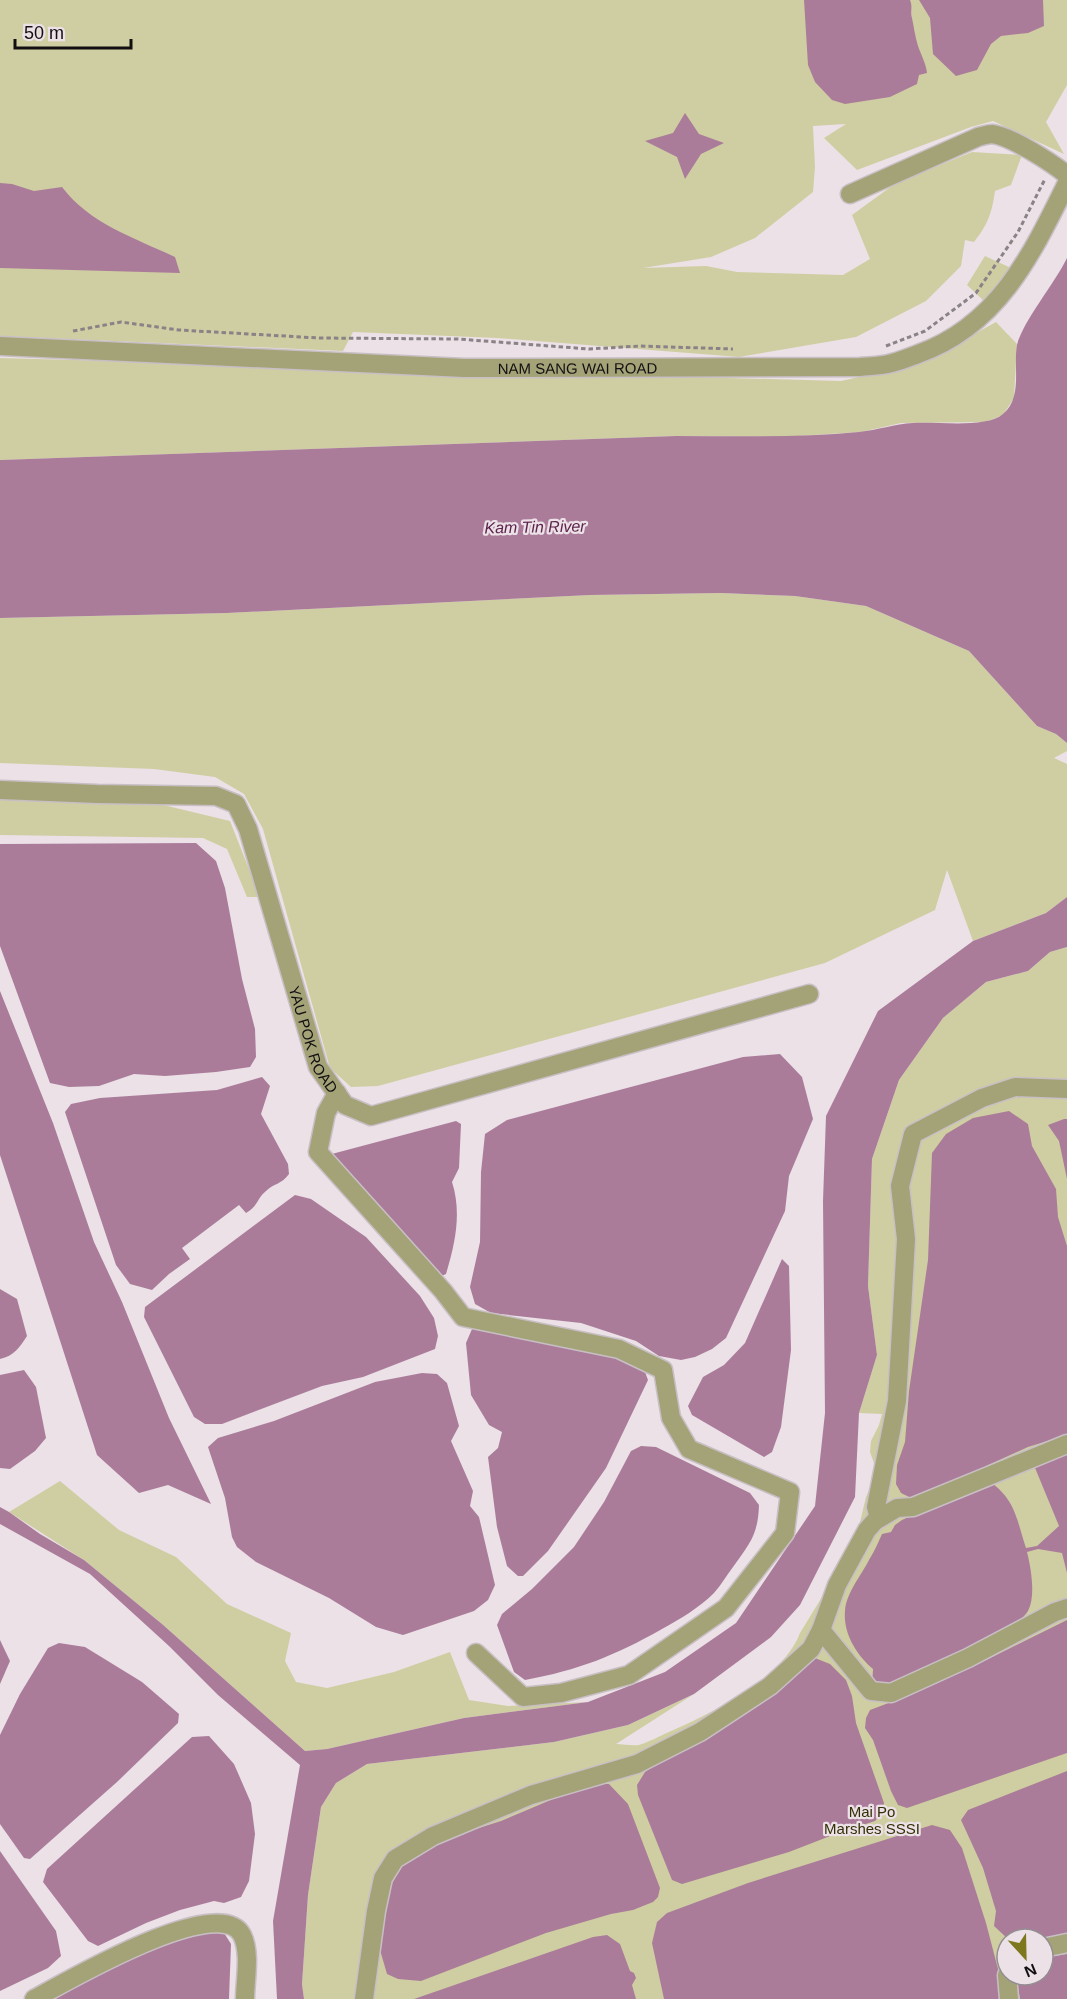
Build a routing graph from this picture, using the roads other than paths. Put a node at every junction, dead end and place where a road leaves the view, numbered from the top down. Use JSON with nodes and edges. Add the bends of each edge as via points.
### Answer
{"nodes":[{"id":1,"x":1067,"y":175,"type":"edge"},
{"id":2,"x":1067,"y":183,"type":"edge"},
{"id":3,"x":850,"y":194,"type":"dead end"},
{"id":4,"x":0,"y":346,"type":"edge"},
{"id":5,"x":0,"y":790,"type":"edge"},
{"id":6,"x":808,"y":994,"type":"dead end"},
{"id":7,"x":1067,"y":1089,"type":"edge"},
{"id":8,"x":337,"y":1093,"type":"junction"},
{"id":9,"x":1067,"y":1444,"type":"edge"},
{"id":10,"x":879,"y":1518,"type":"junction"},
{"id":11,"x":1067,"y":1608,"type":"edge"},
{"id":12,"x":821,"y":1630,"type":"junction"},
{"id":13,"x":476,"y":1653,"type":"dead end"},
{"id":14,"x":34,"y":1999,"type":"edge"},
{"id":15,"x":244,"y":1999,"type":"edge"},
{"id":16,"x":364,"y":1999,"type":"edge"}],
"edges":[{"from":1,"to":3,"type":"street","via":[[1010,140],[992,134]]},
{"from":2,"to":4,"type":"street","name":"NAM SANG WAI ROAD","via":[[1008,290],[957,336],[893,363],[860,367],[464,368]]},
{"from":5,"to":8,"type":"street","name":"YAU POK ROAD","via":[[216,796],[236,804],[248,830],[318,1067]]},
{"from":6,"to":8,"type":"street","name":"YAU POK ROAD","via":[[370,1116],[345,1105]]},
{"from":7,"to":10,"type":"street","via":[[1015,1087],[982,1098],[913,1134],[900,1186],[906,1239],[904,1293],[897,1401],[876,1507]]},
{"from":8,"to":13,"type":"street","via":[[326,1113],[318,1152],[463,1317],[619,1349],[663,1370],[671,1418],[689,1449],[790,1492],[785,1533],[726,1608],[629,1674],[561,1693],[523,1697]]},
{"from":9,"to":10,"type":"street"},
{"from":10,"to":12,"type":"street","via":[[867,1530],[837,1585]]},
{"from":11,"to":12,"type":"street","via":[[891,1693],[872,1690]]},
{"from":12,"to":16,"type":"street","via":[[811,1649],[770,1686],[700,1732],[637,1764],[531,1795],[433,1836],[395,1859],[383,1878]]},
{"from":14,"to":15,"type":"street","via":[[154,1939],[209,1923],[231,1925],[241,1933],[246,1953]]}]}
